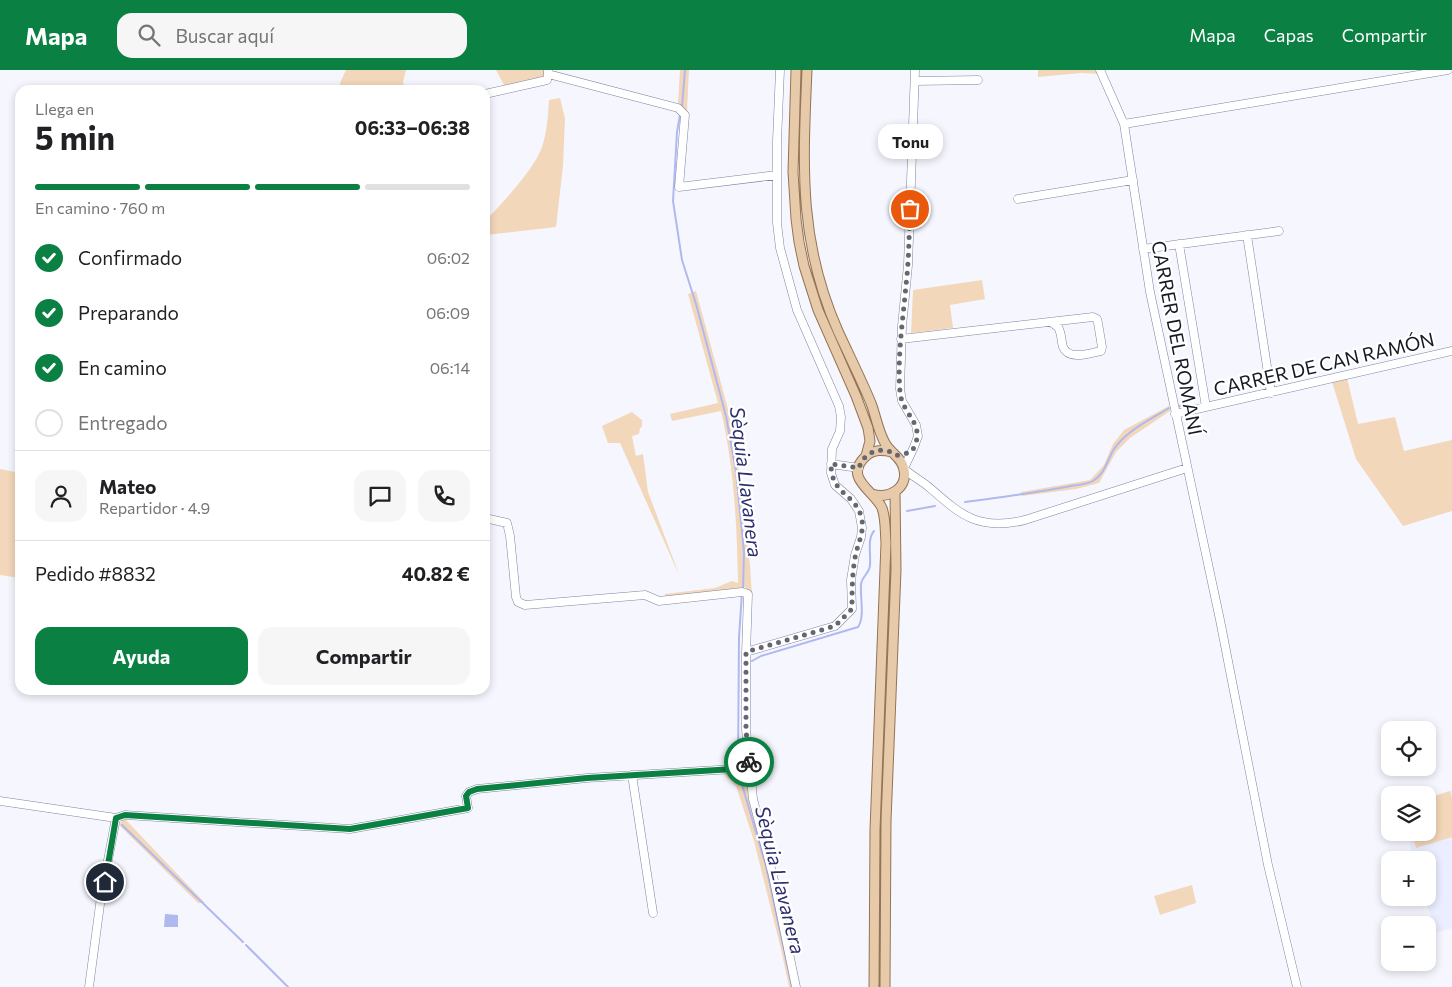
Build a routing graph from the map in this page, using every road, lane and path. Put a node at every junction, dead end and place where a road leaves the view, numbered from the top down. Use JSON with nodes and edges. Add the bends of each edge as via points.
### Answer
{"nodes":[{"id":1,"x":780,"y":70,"type":"edge"},
{"id":2,"x":796,"y":70,"type":"edge"},
{"id":3,"x":807,"y":70,"type":"edge"},
{"id":4,"x":915,"y":70,"type":"edge"},
{"id":5,"x":1100,"y":70,"type":"edge"},
{"id":6,"x":1448,"y":70,"type":"edge"},
{"id":7,"x":548,"y":72,"type":"edge"},
{"id":8,"x":978,"y":80,"type":"dead end"},
{"id":9,"x":915,"y":81,"type":"junction"},
{"id":10,"x":490,"y":93,"type":"edge"},
{"id":11,"x":1124,"y":124,"type":"junction"},
{"id":12,"x":777,"y":175,"type":"junction"},
{"id":13,"x":1133,"y":180,"type":"junction"},
{"id":14,"x":1018,"y":199,"type":"dead end"},
{"id":15,"x":1279,"y":231,"type":"dead end"},
{"id":16,"x":1247,"y":235,"type":"junction"},
{"id":17,"x":1179,"y":244,"type":"junction"},
{"id":18,"x":1143,"y":249,"type":"junction"},
{"id":19,"x":1051,"y":322,"type":"junction"},
{"id":20,"x":901,"y":339,"type":"junction"},
{"id":21,"x":1452,"y":351,"type":"edge"},
{"id":22,"x":1271,"y":392,"type":"junction"},
{"id":23,"x":1206,"y":407,"type":"junction"},
{"id":24,"x":1175,"y":414,"type":"junction"},
{"id":25,"x":912,"y":451,"type":"junction"},
{"id":26,"x":894,"y":454,"type":"junction"},
{"id":27,"x":866,"y":456,"type":"junction"},
{"id":28,"x":831,"y":464,"type":"junction"},
{"id":29,"x":859,"y":468,"type":"junction"},
{"id":30,"x":904,"y":468,"type":"junction"},
{"id":31,"x":1187,"y":468,"type":"junction"},
{"id":32,"x":922,"y":482,"type":"junction"},
{"id":33,"x":902,"y":484,"type":"junction"},
{"id":34,"x":895,"y":492,"type":"junction"},
{"id":35,"x":872,"y":494,"type":"junction"},
{"id":36,"x":490,"y":519,"type":"edge"},
{"id":37,"x":746,"y":652,"type":"junction"},
{"id":38,"x":750,"y":768,"type":"junction"},
{"id":39,"x":632,"y":776,"type":"junction"},
{"id":40,"x":0,"y":801,"type":"edge"},
{"id":41,"x":116,"y":818,"type":"junction"},
{"id":42,"x":652,"y":913,"type":"dead end"},
{"id":43,"x":89,"y":987,"type":"edge"},
{"id":44,"x":796,"y":987,"type":"edge"},
{"id":45,"x":874,"y":987,"type":"edge"},
{"id":46,"x":885,"y":987,"type":"edge"},
{"id":47,"x":1297,"y":987,"type":"edge"}],
"edges":[{"from":1,"to":12,"type":"street"},
{"from":2,"to":27,"type":"main road","via":[[793,172],[800,242],[818,310],[868,428],[870,441]]},
{"from":3,"to":26,"type":"main road","via":[[804,191],[814,263],[834,322],[872,405],[882,438]]},
{"from":4,"to":9,"type":"street"},
{"from":5,"to":11,"type":"street","name":"CARRER DEL ROMANÍ"},
{"from":6,"to":11,"type":"street"},
{"from":7,"to":10,"type":"street","via":[[547,80]]},
{"from":7,"to":12,"type":"street","via":[[678,108],[685,115],[679,187]]},
{"from":8,"to":9,"type":"street"},
{"from":9,"to":20,"type":"street","via":[[908,265]]},
{"from":11,"to":13,"type":"street","name":"CARRER DEL ROMANÍ"},
{"from":12,"to":28,"type":"street","via":[[777,224],[784,266],[804,328],[840,406],[840,431],[832,449]]},
{"from":13,"to":14,"type":"street"},
{"from":13,"to":18,"type":"street","name":"CARRER DEL ROMANÍ"},
{"from":15,"to":16,"type":"street"},
{"from":16,"to":17,"type":"street"},
{"from":16,"to":22,"type":"street"},
{"from":17,"to":18,"type":"street"},
{"from":17,"to":23,"type":"street"},
{"from":18,"to":24,"type":"street","name":"CARRER DEL ROMANÍ"},
{"from":19,"to":19,"type":"street","via":[[1097,319],[1101,351],[1067,354],[1058,327]]},
{"from":19,"to":20,"type":"street"},
{"from":20,"to":25,"type":"street","via":[[900,395],[917,431]]},
{"from":21,"to":22,"type":"street","name":"CARRER DE CAN RAMÓN"},
{"from":22,"to":23,"type":"street","name":"CARRER DE CAN RAMÓN"},
{"from":23,"to":24,"type":"street","name":"CARRER DE CAN RAMÓN"},
{"from":24,"to":31,"type":"street","name":"CARRER DEL ROMANÍ"},
{"from":25,"to":26,"type":"street"},
{"from":25,"to":30,"type":"street"},
{"from":26,"to":27,"type":"main road","via":[[876,450]]},
{"from":26,"to":30,"type":"main road"},
{"from":27,"to":29,"type":"main road"},
{"from":28,"to":29,"type":"street"},
{"from":28,"to":37,"type":"street","via":[[835,485],[851,499],[861,519],[861,537],[851,580],[852,609],[835,626]]},
{"from":29,"to":35,"type":"main road","via":[[861,484]]},
{"from":30,"to":32,"type":"street"},
{"from":30,"to":33,"type":"main road"},
{"from":31,"to":32,"type":"street","via":[[1025,520],[1001,524],[988,524],[966,516]]},
{"from":31,"to":47,"type":"street","name":"CARRER DEL ROMANÍ","via":[[1268,865]]},
{"from":32,"to":33,"type":"street"},
{"from":33,"to":34,"type":"main road"},
{"from":34,"to":35,"type":"main road","via":[[885,496]]},
{"from":34,"to":46,"type":"main road","via":[[896,570],[886,821]]},
{"from":35,"to":45,"type":"main road","via":[[883,511],[886,552],[875,830]]},
{"from":36,"to":37,"type":"street","via":[[507,523],[518,602],[525,605],[644,594],[659,601],[742,592],[748,594]]},
{"from":37,"to":38,"type":"street","via":[[746,730]]},
{"from":38,"to":39,"type":"street"},
{"from":38,"to":44,"type":"street","via":[[753,799],[774,876]]},
{"from":39,"to":41,"type":"street","via":[[477,789],[466,796],[468,808],[350,829],[125,815]]},
{"from":39,"to":42,"type":"street"},
{"from":40,"to":41,"type":"street"},
{"from":41,"to":43,"type":"street"}]}
